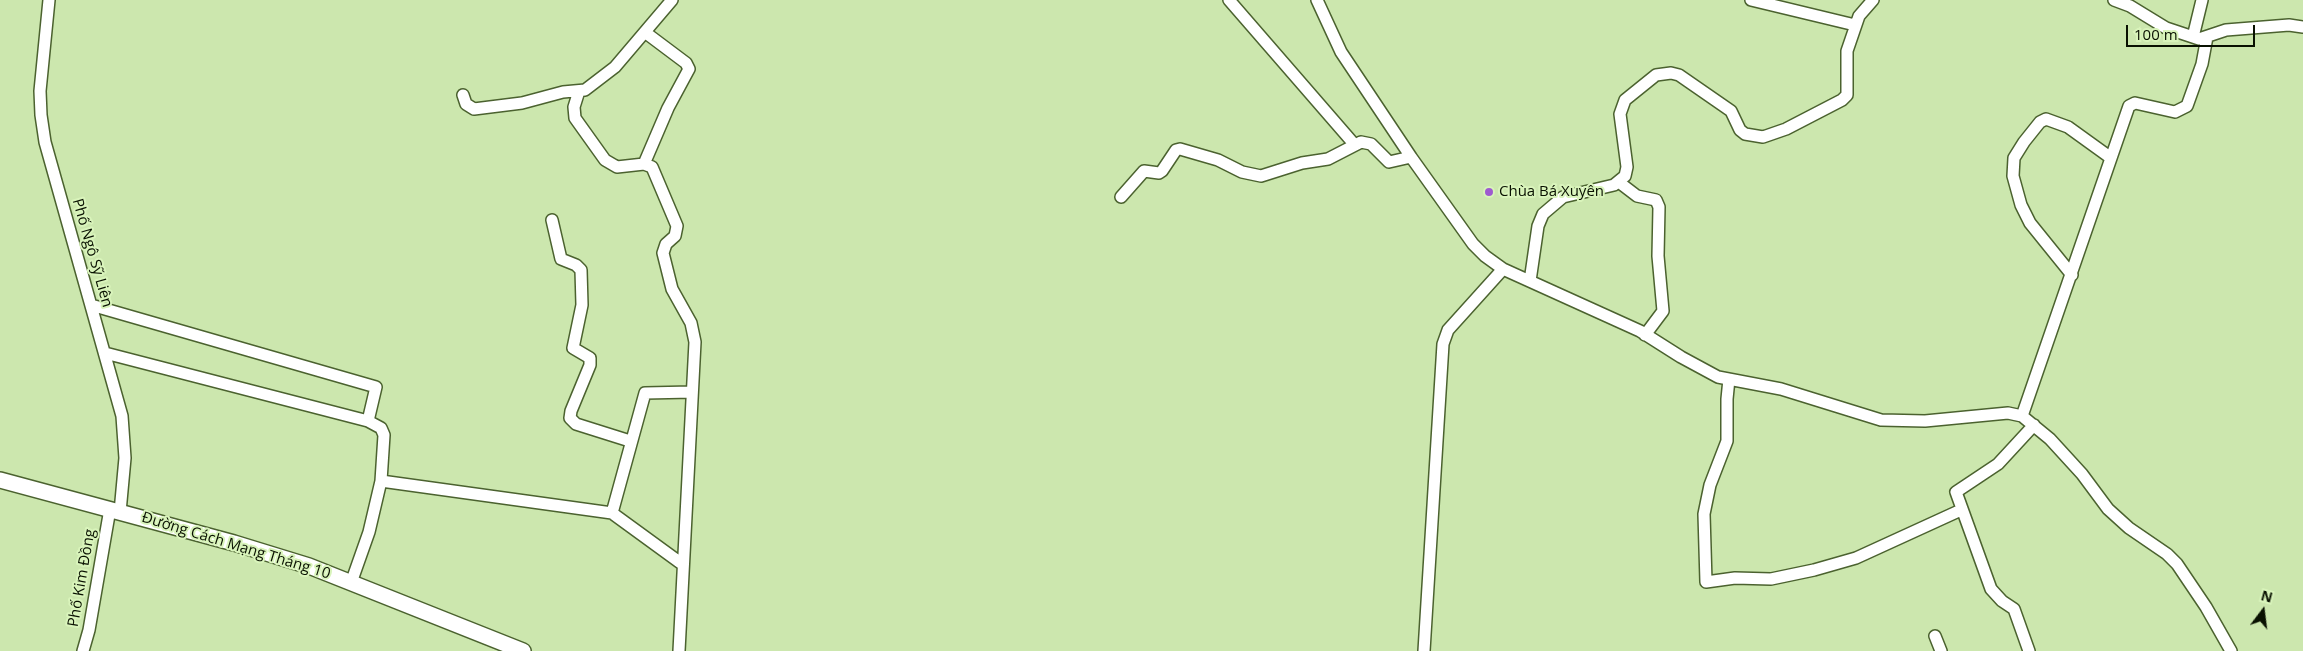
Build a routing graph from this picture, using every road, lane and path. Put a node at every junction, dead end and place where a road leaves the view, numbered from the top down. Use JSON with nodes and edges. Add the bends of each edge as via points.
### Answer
{"nodes":[{"id":1,"x":49,"y":0,"type":"edge"},
{"id":2,"x":672,"y":0,"type":"edge"},
{"id":3,"x":1229,"y":0,"type":"edge"},
{"id":4,"x":1317,"y":0,"type":"edge"},
{"id":5,"x":1750,"y":0,"type":"edge"},
{"id":6,"x":1873,"y":0,"type":"edge"},
{"id":7,"x":2202,"y":0,"type":"edge"},
{"id":8,"x":2122,"y":1,"type":"edge"},
{"id":9,"x":1855,"y":25,"type":"junction"},
{"id":10,"x":2303,"y":27,"type":"edge"},
{"id":11,"x":646,"y":34,"type":"junction"},
{"id":12,"x":2193,"y":37,"type":"junction"},
{"id":13,"x":2207,"y":38,"type":"junction"},
{"id":14,"x":579,"y":91,"type":"junction"},
{"id":15,"x":463,"y":95,"type":"dead end"},
{"id":16,"x":1354,"y":144,"type":"junction"},
{"id":17,"x":1412,"y":157,"type":"junction"},
{"id":18,"x":2111,"y":158,"type":"junction"},
{"id":19,"x":644,"y":164,"type":"junction"},
{"id":20,"x":1620,"y":183,"type":"junction"},
{"id":21,"x":1121,"y":197,"type":"dead end"},
{"id":22,"x":552,"y":220,"type":"dead end"},
{"id":23,"x":1503,"y":269,"type":"junction"},
{"id":24,"x":2072,"y":275,"type":"junction"},
{"id":25,"x":1530,"y":281,"type":"junction"},
{"id":26,"x":91,"y":305,"type":"junction"},
{"id":27,"x":1645,"y":335,"type":"junction"},
{"id":28,"x":105,"y":353,"type":"junction"},
{"id":29,"x":1729,"y":379,"type":"junction"},
{"id":30,"x":692,"y":392,"type":"junction"},
{"id":31,"x":2022,"y":416,"type":"junction"},
{"id":32,"x":368,"y":422,"type":"junction"},
{"id":33,"x":2034,"y":425,"type":"junction"},
{"id":34,"x":630,"y":441,"type":"junction"},
{"id":35,"x":0,"y":480,"type":"edge"},
{"id":36,"x":381,"y":481,"type":"junction"},
{"id":37,"x":1961,"y":510,"type":"junction"},
{"id":38,"x":115,"y":511,"type":"junction"},
{"id":39,"x":612,"y":513,"type":"junction"},
{"id":40,"x":682,"y":564,"type":"junction"},
{"id":41,"x":351,"y":583,"type":"junction"},
{"id":42,"x":1936,"y":636,"type":"dead end"},
{"id":43,"x":2225,"y":649,"type":"edge"},
{"id":44,"x":2025,"y":650,"type":"edge"},
{"id":45,"x":83,"y":651,"type":"edge"},
{"id":46,"x":524,"y":651,"type":"edge"},
{"id":47,"x":679,"y":651,"type":"edge"},
{"id":48,"x":1424,"y":651,"type":"edge"},
{"id":49,"x":1941,"y":651,"type":"edge"}],
"edges":[{"from":1,"to":26,"type":"street","name":"Phố Ngô Sỹ Liên","via":[[40,91],[41,115],[45,142]]},
{"from":2,"to":11,"type":"street"},
{"from":3,"to":16,"type":"street"},
{"from":4,"to":17,"type":"street","via":[[1341,52]]},
{"from":5,"to":9,"type":"street"},
{"from":6,"to":9,"type":"street"},
{"from":7,"to":12,"type":"street"},
{"from":8,"to":12,"type":"street","via":[[2166,28]]},
{"from":9,"to":20,"type":"street","via":[[1846,60],[1846,95],[1842,100],[1786,130],[1763,137],[1745,134],[1730,111],[1679,75],[1663,72],[1656,75],[1621,107],[1627,167]]},
{"from":10,"to":13,"type":"street","via":[[2289,25],[2226,30]]},
{"from":11,"to":14,"type":"street","via":[[609,72],[590,87]]},
{"from":11,"to":19,"type":"street","via":[[686,63],[689,70],[668,108]]},
{"from":12,"to":13,"type":"street"},
{"from":13,"to":18,"type":"street","via":[[2202,64],[2187,106],[2175,112],[2132,104]]},
{"from":14,"to":15,"type":"street","via":[[474,109],[466,104]]},
{"from":14,"to":19,"type":"street","via":[[574,107],[575,118],[605,160],[623,168]]},
{"from":16,"to":17,"type":"street","via":[[1371,144],[1390,162]]},
{"from":16,"to":21,"type":"street","via":[[1328,159],[1261,176],[1178,149],[1162,171],[1144,171]]},
{"from":17,"to":23,"type":"street","via":[[1473,244]]},
{"from":18,"to":24,"type":"street"},
{"from":18,"to":24,"type":"street","via":[[2068,127],[2046,119],[2040,122],[2014,158],[2013,176],[2021,205],[2030,223]]},
{"from":19,"to":30,"type":"street","via":[[654,170],[676,226],[675,236],[666,244],[663,253],[672,289],[694,332]]},
{"from":20,"to":25,"type":"street","via":[[1563,197],[1543,214],[1538,226]]},
{"from":20,"to":27,"type":"street","via":[[1637,196],[1656,200],[1659,207],[1658,256],[1663,311]]},
{"from":22,"to":34,"type":"street","via":[[561,260],[581,270],[582,305],[573,348],[590,358],[570,418],[576,424]]},
{"from":23,"to":25,"type":"street"},
{"from":23,"to":48,"type":"street","via":[[1448,330],[1443,344]]},
{"from":24,"to":31,"type":"street"},
{"from":25,"to":27,"type":"street"},
{"from":26,"to":28,"type":"street","name":"Phố Ngô Sỹ Liên"},
{"from":26,"to":32,"type":"street","via":[[376,387]]},
{"from":27,"to":29,"type":"street","via":[[1681,357]]},
{"from":28,"to":32,"type":"street"},
{"from":28,"to":38,"type":"street","name":"Phố Ngô Sỹ Liên","via":[[125,437]]},
{"from":29,"to":31,"type":"street","via":[[1804,395],[1881,420],[1925,421],[2003,413]]},
{"from":29,"to":37,"type":"street","via":[[1727,441],[1704,514],[1706,582],[1735,578],[1771,579],[1814,570],[1856,558]]},
{"from":30,"to":34,"type":"street","via":[[646,393]]},
{"from":30,"to":40,"type":"street"},
{"from":31,"to":33,"type":"street"},
{"from":32,"to":36,"type":"street","via":[[384,431]]},
{"from":33,"to":37,"type":"street","via":[[1998,464],[1958,488],[1956,495]]},
{"from":33,"to":43,"type":"street","via":[[2082,474],[2108,509],[2177,564],[2206,606]]},
{"from":34,"to":39,"type":"street"},
{"from":35,"to":38,"type":"main road","name":"Đường Cách Mạng Tháng 10"},
{"from":36,"to":39,"type":"street"},
{"from":36,"to":41,"type":"street","via":[[369,532]]},
{"from":37,"to":44,"type":"street","via":[[1991,589],[2014,609]]},
{"from":38,"to":41,"type":"main road","name":"Đường Cách Mạng Tháng 10","via":[[283,558]]},
{"from":38,"to":45,"type":"street","name":"Phố Kim Đồng"},
{"from":39,"to":40,"type":"street"},
{"from":40,"to":47,"type":"street"},
{"from":41,"to":46,"type":"main road","name":"Đường Cách Mạng Tháng 10"},
{"from":42,"to":49,"type":"street"}]}
